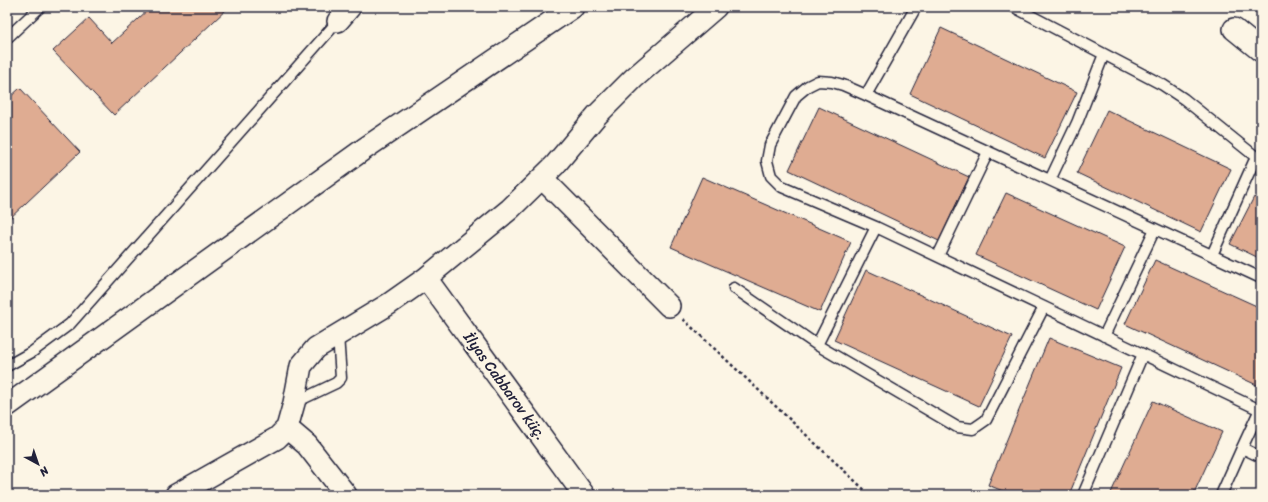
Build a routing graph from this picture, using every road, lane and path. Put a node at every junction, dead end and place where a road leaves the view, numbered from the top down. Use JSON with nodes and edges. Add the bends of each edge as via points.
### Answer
{"nodes":[{"id":1,"x":40,"y":7,"type":"edge"},
{"id":2,"x":573,"y":7,"type":"edge"},
{"id":3,"x":716,"y":7,"type":"edge"},
{"id":4,"x":916,"y":7,"type":"edge"},
{"id":5,"x":1014,"y":7,"type":"edge"},
{"id":6,"x":344,"y":14,"type":"edge"},
{"id":7,"x":1234,"y":29,"type":"dead end"},
{"id":8,"x":7,"y":38,"type":"edge"},
{"id":9,"x":1261,"y":51,"type":"edge"},
{"id":10,"x":1104,"y":54,"type":"junction"},
{"id":11,"x":866,"y":95,"type":"junction"},
{"id":12,"x":988,"y":152,"type":"junction"},
{"id":13,"x":1258,"y":159,"type":"edge"},
{"id":14,"x":542,"y":178,"type":"junction"},
{"id":15,"x":1050,"y":180,"type":"junction"},
{"id":16,"x":876,"y":227,"type":"junction"},
{"id":17,"x":1155,"y":229,"type":"junction"},
{"id":18,"x":938,"y":256,"type":"junction"},
{"id":19,"x":1212,"y":256,"type":"junction"},
{"id":20,"x":426,"y":278,"type":"junction"},
{"id":21,"x":1261,"y":278,"type":"edge"},
{"id":22,"x":734,"y":288,"type":"dead end"},
{"id":23,"x":669,"y":306,"type":"joint"},
{"id":24,"x":1044,"y":307,"type":"junction"},
{"id":25,"x":338,"y":335,"type":"junction"},
{"id":26,"x":1104,"y":336,"type":"junction"},
{"id":27,"x":817,"y":345,"type":"junction"},
{"id":28,"x":1144,"y":354,"type":"junction"},
{"id":29,"x":7,"y":366,"type":"edge"},
{"id":30,"x":294,"y":403,"type":"junction"},
{"id":31,"x":7,"y":406,"type":"edge"},
{"id":32,"x":1260,"y":408,"type":"edge"},
{"id":33,"x":288,"y":428,"type":"junction"},
{"id":34,"x":1242,"y":448,"type":"junction"},
{"id":35,"x":1261,"y":457,"type":"edge"},
{"id":36,"x":176,"y":495,"type":"edge"},
{"id":37,"x":346,"y":495,"type":"edge"},
{"id":38,"x":584,"y":495,"type":"edge"},
{"id":39,"x":870,"y":495,"type":"edge"},
{"id":40,"x":1083,"y":495,"type":"edge"},
{"id":41,"x":1221,"y":495,"type":"edge"}],
"edges":[{"from":1,"to":8,"type":"lane"},
{"from":2,"to":31,"type":"street","via":[[364,149]]},
{"from":3,"to":14,"type":"street","via":[[634,78],[597,115]]},
{"from":4,"to":11,"type":"lane"},
{"from":5,"to":10,"type":"lane"},
{"from":6,"to":29,"type":"lane","via":[[70,324],[32,352]]},
{"from":7,"to":9,"type":"street"},
{"from":10,"to":13,"type":"lane","via":[[1184,99]]},
{"from":10,"to":15,"type":"lane"},
{"from":11,"to":12,"type":"lane"},
{"from":11,"to":16,"type":"lane","via":[[832,82],[818,82],[808,86],[796,96],[785,116],[770,144],[767,161],[771,176],[782,187]]},
{"from":12,"to":15,"type":"lane"},
{"from":12,"to":18,"type":"lane"},
{"from":13,"to":19,"type":"lane"},
{"from":14,"to":20,"type":"street","via":[[510,209]]},
{"from":14,"to":23,"type":"street"},
{"from":15,"to":17,"type":"lane"},
{"from":16,"to":18,"type":"lane"},
{"from":16,"to":27,"type":"lane"},
{"from":17,"to":19,"type":"lane"},
{"from":17,"to":26,"type":"lane"},
{"from":18,"to":24,"type":"lane"},
{"from":19,"to":21,"type":"lane"},
{"from":20,"to":25,"type":"street"},
{"from":20,"to":38,"type":"street","name":"İlyas Cabbarov küç."},
{"from":22,"to":27,"type":"lane"},
{"from":23,"to":39,"type":"path"},
{"from":24,"to":26,"type":"lane"},
{"from":24,"to":27,"type":"lane","via":[[986,420],[973,430],[957,427]]},
{"from":25,"to":30,"type":"street","via":[[316,348],[301,366]]},
{"from":25,"to":30,"type":"lane","via":[[341,378],[336,383]]},
{"from":26,"to":28,"type":"lane"},
{"from":28,"to":32,"type":"lane"},
{"from":28,"to":40,"type":"lane"},
{"from":30,"to":33,"type":"street"},
{"from":32,"to":34,"type":"lane"},
{"from":33,"to":36,"type":"street","via":[[277,438]]},
{"from":33,"to":37,"type":"street","via":[[307,445]]},
{"from":34,"to":35,"type":"lane"},
{"from":34,"to":41,"type":"lane"}]}
